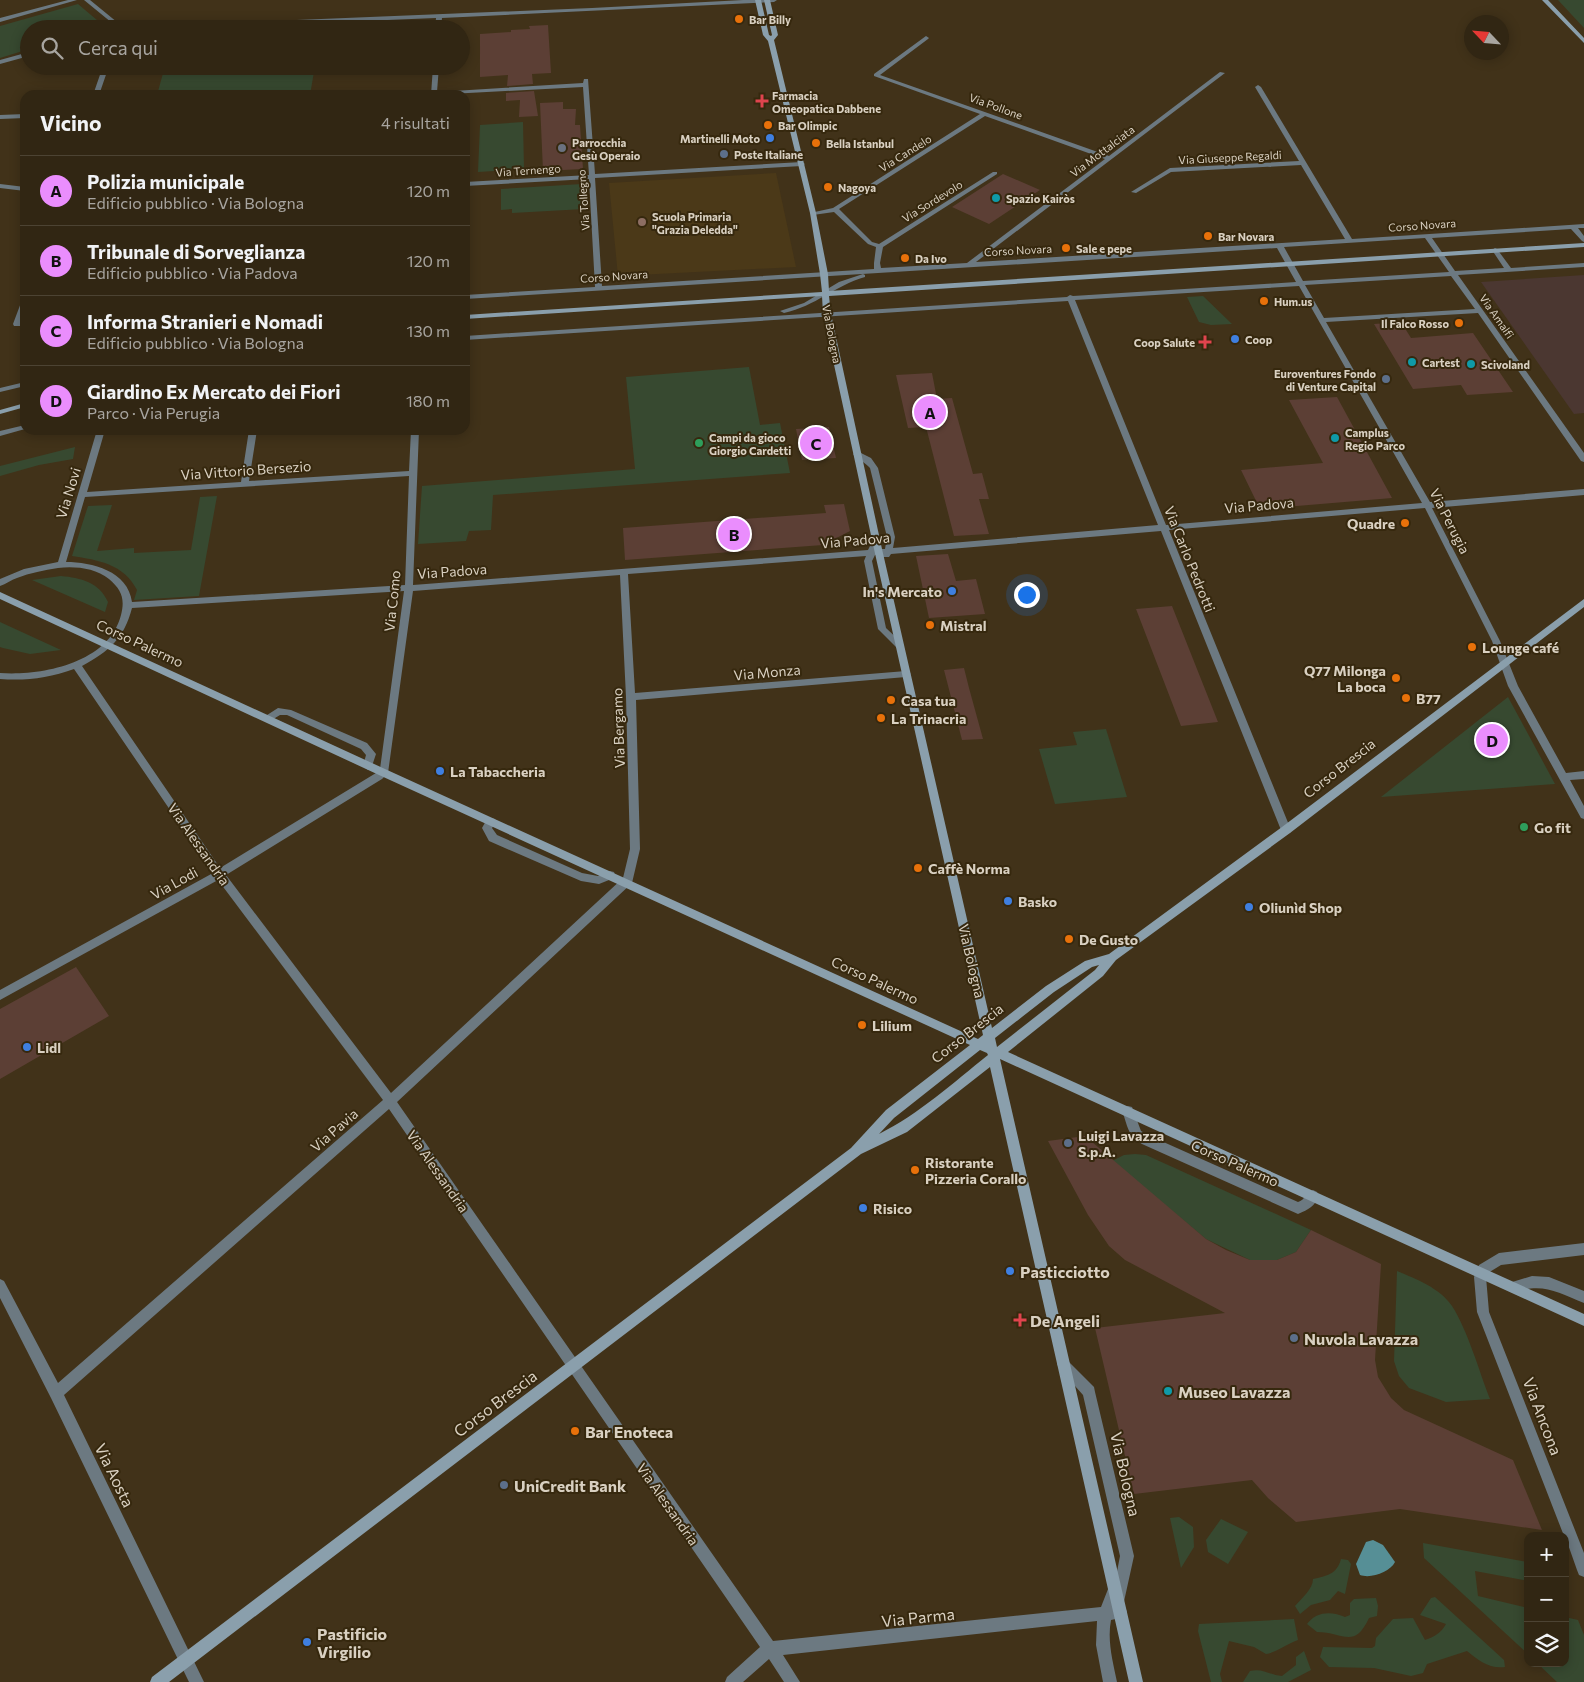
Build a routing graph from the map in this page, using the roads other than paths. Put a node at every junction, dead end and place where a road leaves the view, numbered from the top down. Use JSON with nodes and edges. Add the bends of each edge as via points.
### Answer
{"nodes":[{"id":1,"x":74,"y":0,"type":"edge"},
{"id":2,"x":87,"y":0,"type":"edge"},
{"id":3,"x":758,"y":0,"type":"edge"},
{"id":4,"x":767,"y":0,"type":"edge"},
{"id":5,"x":774,"y":0,"type":"edge"},
{"id":6,"x":1545,"y":0,"type":"edge"},
{"id":7,"x":0,"y":13,"type":"edge"},
{"id":8,"x":439,"y":16,"type":"junction"},
{"id":9,"x":17,"y":17,"type":"junction"},
{"id":10,"x":0,"y":20,"type":"edge"},
{"id":11,"x":109,"y":20,"type":"edge"},
{"id":12,"x":332,"y":20,"type":"edge"},
{"id":13,"x":439,"y":20,"type":"edge"},
{"id":14,"x":926,"y":38,"type":"dead end"},
{"id":15,"x":771,"y":40,"type":"junction"},
{"id":16,"x":1584,"y":41,"type":"edge"},
{"id":17,"x":20,"y":56,"type":"edge"},
{"id":18,"x":0,"y":62,"type":"edge"},
{"id":19,"x":1222,"y":73,"type":"dead end"},
{"id":20,"x":103,"y":75,"type":"edge"},
{"id":21,"x":435,"y":75,"type":"edge"},
{"id":22,"x":1258,"y":87,"type":"dead end"},
{"id":23,"x":98,"y":90,"type":"edge"},
{"id":24,"x":434,"y":90,"type":"edge"},
{"id":25,"x":470,"y":91,"type":"edge"},
{"id":26,"x":986,"y":113,"type":"junction"},
{"id":27,"x":20,"y":116,"type":"edge"},
{"id":28,"x":0,"y":117,"type":"edge"},
{"id":29,"x":1108,"y":158,"type":"junction"},
{"id":30,"x":1304,"y":163,"type":"junction"},
{"id":31,"x":802,"y":164,"type":"junction"},
{"id":32,"x":995,"y":174,"type":"dead end"},
{"id":33,"x":592,"y":176,"type":"junction"},
{"id":34,"x":470,"y":184,"type":"edge"},
{"id":35,"x":0,"y":186,"type":"edge"},
{"id":36,"x":20,"y":188,"type":"edge"},
{"id":37,"x":1134,"y":192,"type":"dead end"},
{"id":38,"x":835,"y":209,"type":"junction"},
{"id":39,"x":813,"y":213,"type":"junction"},
{"id":40,"x":1584,"y":226,"type":"edge"},
{"id":41,"x":1573,"y":227,"type":"junction"},
{"id":42,"x":1428,"y":236,"type":"junction"},
{"id":43,"x":1584,"y":240,"type":"edge"},
{"id":44,"x":1350,"y":241,"type":"junction"},
{"id":45,"x":1279,"y":245,"type":"junction"},
{"id":46,"x":1584,"y":245,"type":"edge"},
{"id":47,"x":880,"y":246,"type":"junction"},
{"id":48,"x":1496,"y":250,"type":"junction"},
{"id":49,"x":1440,"y":254,"type":"junction"},
{"id":50,"x":970,"y":264,"type":"junction"},
{"id":51,"x":1290,"y":264,"type":"junction"},
{"id":52,"x":1584,"y":265,"type":"edge"},
{"id":53,"x":912,"y":267,"type":"junction"},
{"id":54,"x":878,"y":269,"type":"junction"},
{"id":55,"x":1509,"y":270,"type":"junction"},
{"id":56,"x":1453,"y":273,"type":"junction"},
{"id":57,"x":824,"y":274,"type":"junction"},
{"id":58,"x":1301,"y":283,"type":"junction"},
{"id":59,"x":599,"y":289,"type":"junction"},
{"id":60,"x":825,"y":293,"type":"junction"},
{"id":61,"x":470,"y":297,"type":"edge"},
{"id":62,"x":1070,"y":298,"type":"junction"},
{"id":63,"x":1480,"y":311,"type":"junction"},
{"id":64,"x":827,"y":314,"type":"junction"},
{"id":65,"x":20,"y":316,"type":"edge"},
{"id":66,"x":470,"y":317,"type":"edge"},
{"id":67,"x":739,"y":320,"type":"junction"},
{"id":68,"x":1322,"y":320,"type":"junction"},
{"id":69,"x":17,"y":324,"type":"dead end"},
{"id":70,"x":470,"y":338,"type":"edge"},
{"id":71,"x":20,"y":385,"type":"edge"},
{"id":72,"x":0,"y":390,"type":"edge"},
{"id":73,"x":20,"y":406,"type":"edge"},
{"id":74,"x":0,"y":412,"type":"edge"},
{"id":75,"x":20,"y":428,"type":"edge"},
{"id":76,"x":0,"y":434,"type":"edge"},
{"id":77,"x":100,"y":435,"type":"edge"},
{"id":78,"x":252,"y":435,"type":"edge"},
{"id":79,"x":415,"y":435,"type":"edge"},
{"id":80,"x":857,"y":454,"type":"junction"},
{"id":81,"x":1584,"y":459,"type":"edge"},
{"id":82,"x":413,"y":473,"type":"junction"},
{"id":83,"x":245,"y":484,"type":"junction"},
{"id":84,"x":1584,"y":492,"type":"edge"},
{"id":85,"x":82,"y":495,"type":"junction"},
{"id":86,"x":1427,"y":506,"type":"junction"},
{"id":87,"x":1162,"y":527,"type":"junction"},
{"id":88,"x":875,"y":550,"type":"junction"},
{"id":89,"x":888,"y":552,"type":"junction"},
{"id":90,"x":881,"y":562,"type":"junction"},
{"id":91,"x":61,"y":565,"type":"junction"},
{"id":92,"x":624,"y":572,"type":"junction"},
{"id":93,"x":0,"y":583,"type":"edge"},
{"id":94,"x":409,"y":588,"type":"junction"},
{"id":95,"x":0,"y":594,"type":"edge"},
{"id":96,"x":1584,"y":602,"type":"edge"},
{"id":97,"x":128,"y":605,"type":"junction"},
{"id":98,"x":108,"y":644,"type":"junction"},
{"id":99,"x":900,"y":646,"type":"junction"},
{"id":100,"x":1504,"y":664,"type":"junction"},
{"id":101,"x":76,"y":665,"type":"junction"},
{"id":102,"x":906,"y":674,"type":"junction"},
{"id":103,"x":0,"y":676,"type":"edge"},
{"id":104,"x":631,"y":697,"type":"junction"},
{"id":105,"x":267,"y":718,"type":"junction"},
{"id":106,"x":368,"y":766,"type":"junction"},
{"id":107,"x":382,"y":772,"type":"junction"},
{"id":108,"x":1584,"y":775,"type":"edge"},
{"id":109,"x":1562,"y":776,"type":"junction"},
{"id":110,"x":1584,"y":815,"type":"edge"},
{"id":111,"x":1286,"y":830,"type":"junction"},
{"id":112,"x":219,"y":874,"type":"junction"},
{"id":113,"x":626,"y":883,"type":"junction"},
{"id":114,"x":1112,"y":957,"type":"junction"},
{"id":115,"x":0,"y":995,"type":"edge"},
{"id":116,"x":990,"y":1037,"type":"junction"},
{"id":117,"x":979,"y":1044,"type":"junction"},
{"id":118,"x":995,"y":1053,"type":"junction"},
{"id":119,"x":390,"y":1101,"type":"junction"},
{"id":120,"x":1128,"y":1111,"type":"junction"},
{"id":121,"x":855,"y":1152,"type":"junction"},
{"id":122,"x":1313,"y":1196,"type":"junction"},
{"id":123,"x":1584,"y":1249,"type":"edge"},
{"id":124,"x":1481,"y":1273,"type":"junction"},
{"id":125,"x":0,"y":1285,"type":"edge"},
{"id":126,"x":1513,"y":1287,"type":"junction"},
{"id":127,"x":1584,"y":1297,"type":"edge"},
{"id":128,"x":1584,"y":1320,"type":"edge"},
{"id":129,"x":1063,"y":1364,"type":"junction"},
{"id":130,"x":572,"y":1366,"type":"junction"},
{"id":131,"x":56,"y":1393,"type":"junction"},
{"id":132,"x":1580,"y":1548,"type":"edge"},
{"id":133,"x":1584,"y":1570,"type":"edge"},
{"id":134,"x":1118,"y":1601,"type":"junction"},
{"id":135,"x":1105,"y":1615,"type":"junction"},
{"id":136,"x":769,"y":1650,"type":"junction"},
{"id":137,"x":186,"y":1660,"type":"junction"},
{"id":138,"x":156,"y":1682,"type":"edge"},
{"id":139,"x":197,"y":1682,"type":"edge"},
{"id":140,"x":732,"y":1682,"type":"edge"},
{"id":141,"x":793,"y":1682,"type":"edge"},
{"id":142,"x":1110,"y":1682,"type":"edge"},
{"id":143,"x":1136,"y":1682,"type":"edge"}],
"edges":[{"from":1,"to":9,"type":"street"},
{"from":2,"to":11,"type":"street"},
{"from":3,"to":4,"type":"street"},
{"from":3,"to":8,"type":"street"},
{"from":3,"to":15,"type":"main road","name":"Via Bologna","via":[[766,35]]},
{"from":4,"to":5,"type":"street"},
{"from":4,"to":15,"type":"main road","name":"Via Bologna","via":[[775,35]]},
{"from":6,"to":16,"type":"main road"},
{"from":7,"to":9,"type":"street"},
{"from":8,"to":12,"type":"street"},
{"from":8,"to":13,"type":"street"},
{"from":9,"to":10,"type":"street"},
{"from":14,"to":26,"type":"street","name":"Via Pollone","via":[[876,74]]},
{"from":15,"to":31,"type":"main road","name":"Via Bologna"},
{"from":17,"to":18,"type":"street"},
{"from":19,"to":29,"type":"street","name":"Via Mottalciata"},
{"from":20,"to":23,"type":"street"},
{"from":21,"to":24,"type":"street"},
{"from":22,"to":30,"type":"street","name":"Via Giuseppe Regaldi"},
{"from":25,"to":33,"type":"street","name":"Via Tollegno","via":[[586,82]]},
{"from":26,"to":29,"type":"street","name":"Via Pollone"},
{"from":26,"to":38,"type":"street","name":"Via Candelo"},
{"from":27,"to":28,"type":"street"},
{"from":29,"to":50,"type":"street","name":"Via Mottalciata"},
{"from":30,"to":37,"type":"street","name":"Via Giuseppe Regaldi","via":[[1170,170]]},
{"from":30,"to":44,"type":"street","name":"Via Giuseppe Regaldi"},
{"from":31,"to":33,"type":"street","name":"Via Ternengo"},
{"from":31,"to":39,"type":"main road","name":"Via Bologna"},
{"from":32,"to":47,"type":"street","name":"Via Sordevolo"},
{"from":33,"to":34,"type":"street","name":"Via Ternengo"},
{"from":33,"to":59,"type":"street","name":"Via Tollegno"},
{"from":35,"to":36,"type":"street"},
{"from":38,"to":39,"type":"street"},
{"from":38,"to":47,"type":"street","via":[[870,243]]},
{"from":39,"to":57,"type":"main road","name":"Via Bologna"},
{"from":40,"to":41,"type":"street","name":"Corso Novara"},
{"from":41,"to":42,"type":"street","name":"Corso Novara"},
{"from":41,"to":43,"type":"street"},
{"from":42,"to":44,"type":"street","name":"Corso Novara"},
{"from":42,"to":49,"type":"street","name":"Via Amalfi"},
{"from":44,"to":45,"type":"street","name":"Corso Novara"},
{"from":45,"to":50,"type":"street","name":"Corso Novara"},
{"from":45,"to":51,"type":"street","name":"Via Perugia"},
{"from":46,"to":48,"type":"main road"},
{"from":47,"to":54,"type":"street"},
{"from":48,"to":49,"type":"main road"},
{"from":48,"to":55,"type":"street"},
{"from":49,"to":51,"type":"main road"},
{"from":49,"to":56,"type":"street","name":"Via Amalfi"},
{"from":50,"to":53,"type":"street","name":"Corso Novara"},
{"from":51,"to":58,"type":"street","name":"Via Perugia"},
{"from":51,"to":60,"type":"main road"},
{"from":52,"to":55,"type":"street"},
{"from":53,"to":54,"type":"street","name":"Corso Novara"},
{"from":53,"to":60,"type":"street","via":[[848,279]]},
{"from":54,"to":57,"type":"street","name":"Corso Novara"},
{"from":55,"to":56,"type":"street"},
{"from":56,"to":58,"type":"street"},
{"from":56,"to":63,"type":"street","name":"Via Amalfi"},
{"from":57,"to":59,"type":"street","name":"Corso Novara"},
{"from":57,"to":60,"type":"main road","name":"Via Bologna"},
{"from":58,"to":62,"type":"street"},
{"from":58,"to":68,"type":"street","name":"Via Perugia"},
{"from":59,"to":61,"type":"street","name":"Corso Novara"},
{"from":60,"to":64,"type":"main road","name":"Via Bologna"},
{"from":60,"to":66,"type":"main road"},
{"from":60,"to":67,"type":"street","via":[[804,307]]},
{"from":62,"to":64,"type":"street"},
{"from":62,"to":87,"type":"street","name":"Via Carlo Pedrotti"},
{"from":63,"to":68,"type":"street"},
{"from":63,"to":81,"type":"street","name":"Via Amalfi"},
{"from":64,"to":67,"type":"street"},
{"from":64,"to":80,"type":"main road","name":"Via Bologna"},
{"from":65,"to":69,"type":"street"},
{"from":67,"to":70,"type":"street"},
{"from":68,"to":86,"type":"street","name":"Via Perugia"},
{"from":71,"to":72,"type":"street"},
{"from":73,"to":74,"type":"main road"},
{"from":75,"to":76,"type":"street"},
{"from":77,"to":85,"type":"street","name":"Via Novi"},
{"from":78,"to":83,"type":"street"},
{"from":79,"to":82,"type":"street","name":"Via Como"},
{"from":80,"to":88,"type":"main road","name":"Via Bologna"},
{"from":80,"to":89,"type":"street","via":[[874,468],[891,537]]},
{"from":82,"to":83,"type":"street","name":"Via Vittorio Bersezio"},
{"from":82,"to":94,"type":"street","name":"Via Como"},
{"from":83,"to":85,"type":"street","name":"Via Vittorio Bersezio"},
{"from":84,"to":86,"type":"street","name":"Via Padova"},
{"from":85,"to":91,"type":"street","name":"Via Novi"},
{"from":86,"to":87,"type":"street","name":"Via Padova"},
{"from":86,"to":100,"type":"street","name":"Via Perugia"},
{"from":87,"to":89,"type":"street","name":"Via Padova"},
{"from":87,"to":111,"type":"street","name":"Via Carlo Pedrotti"},
{"from":88,"to":89,"type":"street","name":"Via Padova"},
{"from":88,"to":90,"type":"main road","name":"Via Bologna"},
{"from":88,"to":92,"type":"street","name":"Via Padova"},
{"from":88,"to":99,"type":"street","name":"Via Bologna","via":[[868,561],[882,629]]},
{"from":89,"to":90,"type":"street"},
{"from":90,"to":99,"type":"main road","name":"Via Bologna"},
{"from":91,"to":93,"type":"street","via":[[22,573]]},
{"from":91,"to":97,"type":"street","via":[[86,566],[116,578],[123,586]]},
{"from":92,"to":94,"type":"street","name":"Via Padova"},
{"from":92,"to":104,"type":"street","name":"Via Bergamo"},
{"from":94,"to":97,"type":"street","name":"Via Padova"},
{"from":94,"to":107,"type":"street","name":"Via Como","via":[[385,770]]},
{"from":95,"to":98,"type":"main road","name":"Corso Palermo"},
{"from":96,"to":100,"type":"main road","name":"Corso Brescia"},
{"from":97,"to":98,"type":"street","via":[[121,628]]},
{"from":98,"to":101,"type":"street"},
{"from":98,"to":105,"type":"main road","name":"Corso Palermo"},
{"from":99,"to":102,"type":"main road","name":"Via Bologna"},
{"from":100,"to":109,"type":"street","name":"Via Perugia","via":[[1515,691]]},
{"from":100,"to":111,"type":"main road","name":"Corso Brescia"},
{"from":101,"to":103,"type":"street","via":[[43,676]]},
{"from":101,"to":112,"type":"street","name":"Via Alessandria"},
{"from":102,"to":104,"type":"street","name":"Via Monza"},
{"from":102,"to":116,"type":"main road","name":"Via Bologna"},
{"from":104,"to":113,"type":"street","name":"Via Bergamo","via":[[635,849]]},
{"from":105,"to":106,"type":"main road","name":"Corso Palermo"},
{"from":105,"to":106,"type":"street","via":[[278,712],[288,712],[364,746],[371,754]]},
{"from":106,"to":107,"type":"main road","name":"Corso Palermo"},
{"from":107,"to":112,"type":"street","name":"Via Lodi"},
{"from":107,"to":113,"type":"main road","name":"Corso Palermo"},
{"from":108,"to":109,"type":"street"},
{"from":109,"to":110,"type":"street","name":"Via Perugia"},
{"from":111,"to":114,"type":"main road","name":"Corso Brescia"},
{"from":112,"to":115,"type":"street","name":"Via Lodi"},
{"from":112,"to":119,"type":"street","name":"Via Alessandria"},
{"from":113,"to":117,"type":"main road","name":"Corso Palermo"},
{"from":113,"to":119,"type":"street","name":"Via Pavia"},
{"from":114,"to":116,"type":"main road","name":"Corso Brescia","via":[[1089,964],[1058,984]]},
{"from":114,"to":118,"type":"main road","name":"Corso Brescia","via":[[1099,973]]},
{"from":116,"to":117,"type":"main road","name":"Corso Brescia"},
{"from":116,"to":118,"type":"main road","name":"Via Bologna"},
{"from":117,"to":118,"type":"main road","name":"Corso Palermo"},
{"from":117,"to":121,"type":"main road","name":"Corso Brescia","via":[[890,1114]]},
{"from":118,"to":120,"type":"main road","name":"Corso Palermo"},
{"from":118,"to":121,"type":"main road","name":"Corso Brescia","via":[[903,1128]]},
{"from":118,"to":129,"type":"main road","name":"Via Bologna"},
{"from":119,"to":130,"type":"street","name":"Via Alessandria"},
{"from":119,"to":131,"type":"street","name":"Via Pavia"},
{"from":120,"to":122,"type":"main road","name":"Corso Palermo"},
{"from":120,"to":122,"type":"street","name":"Corso Palermo","via":[[1136,1134],[1146,1140],[1298,1208],[1308,1204]]},
{"from":121,"to":130,"type":"main road","name":"Corso Brescia"},
{"from":122,"to":124,"type":"main road","name":"Corso Palermo"},
{"from":123,"to":124,"type":"street","via":[[1499,1259],[1482,1269]]},
{"from":124,"to":126,"type":"main road","name":"Corso Palermo"},
{"from":124,"to":132,"type":"street","name":"Via Ancona","via":[[1483,1312]]},
{"from":125,"to":131,"type":"street","name":"Via Aosta"},
{"from":126,"to":127,"type":"street","via":[[1534,1280]]},
{"from":126,"to":128,"type":"main road","name":"Corso Palermo"},
{"from":129,"to":134,"type":"main road","name":"Via Bologna"},
{"from":129,"to":134,"type":"street","name":"Via Bologna","via":[[1089,1392],[1125,1547],[1127,1556]]},
{"from":130,"to":136,"type":"street","name":"Via Alessandria"},
{"from":130,"to":137,"type":"main road","name":"Corso Brescia"},
{"from":131,"to":137,"type":"street","name":"Via Aosta"},
{"from":132,"to":133,"type":"street","name":"Via Ancona"},
{"from":134,"to":135,"type":"street","name":"Via Parma"},
{"from":134,"to":135,"type":"street","name":"Via Bologna"},
{"from":134,"to":143,"type":"main road","name":"Via Bologna"},
{"from":135,"to":136,"type":"street","name":"Via Parma"},
{"from":135,"to":142,"type":"street","name":"Via Bologna","via":[[1101,1637]]},
{"from":136,"to":140,"type":"street"},
{"from":136,"to":141,"type":"street","name":"Via Alessandria"},
{"from":137,"to":138,"type":"main road","name":"Corso Brescia"},
{"from":137,"to":139,"type":"street","name":"Via Aosta"}]}
